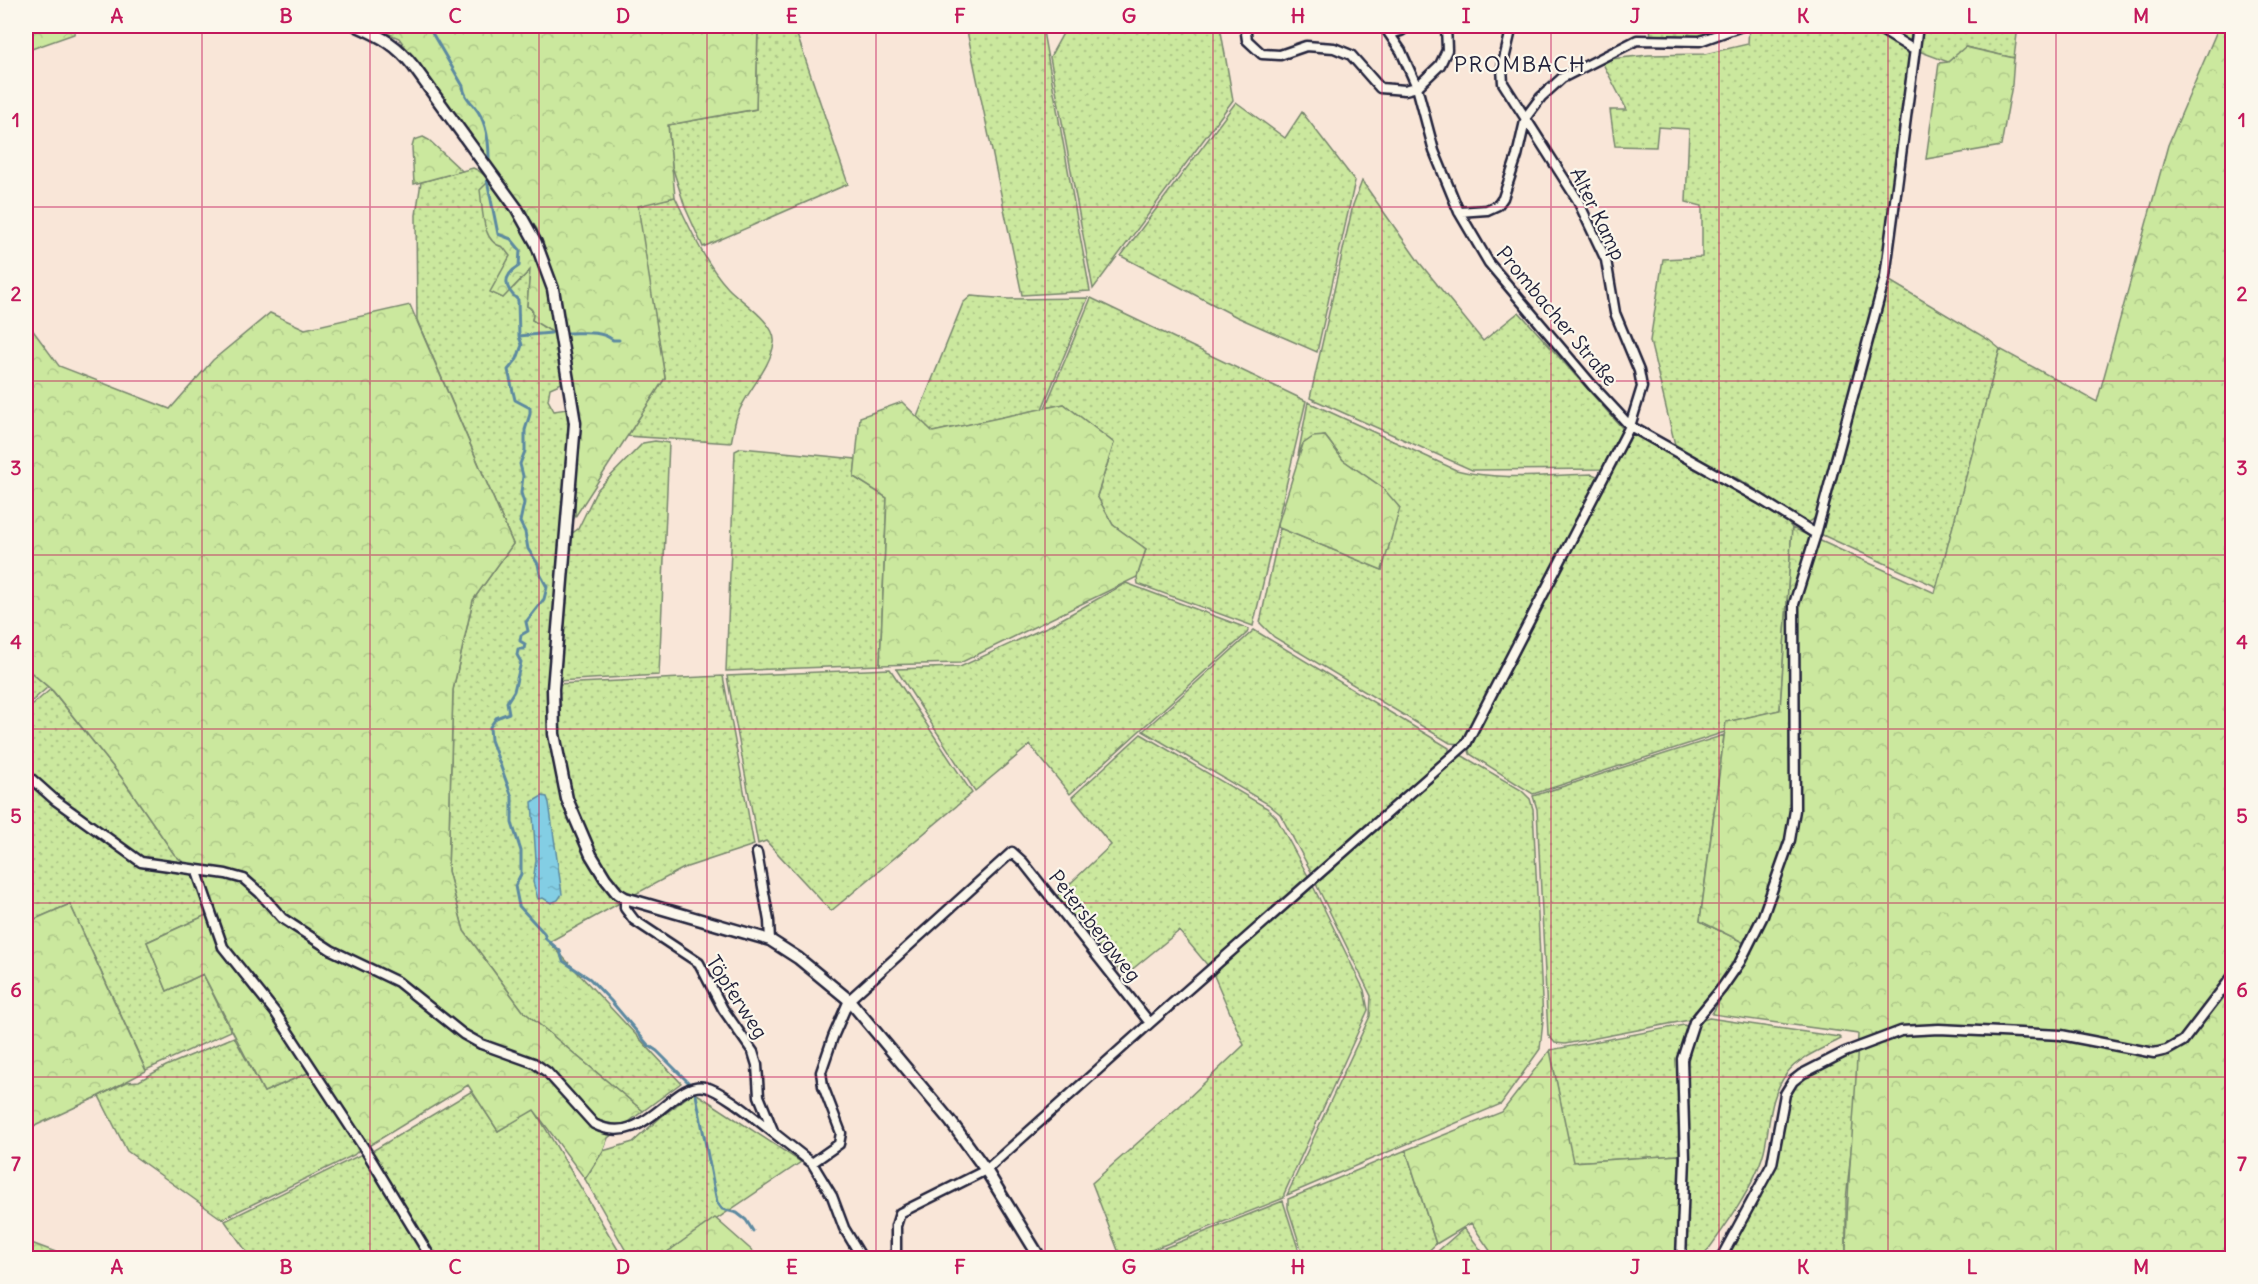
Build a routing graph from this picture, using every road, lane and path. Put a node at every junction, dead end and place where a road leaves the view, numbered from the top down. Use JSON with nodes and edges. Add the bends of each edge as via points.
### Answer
{"nodes":[{"id":1,"x":357,"y":26,"type":"edge"},
{"id":2,"x":1245,"y":26,"type":"edge"},
{"id":3,"x":1384,"y":26,"type":"edge"},
{"id":4,"x":1408,"y":26,"type":"edge"},
{"id":5,"x":1446,"y":26,"type":"edge"},
{"id":6,"x":1512,"y":26,"type":"edge"},
{"id":7,"x":1742,"y":26,"type":"edge"},
{"id":8,"x":1875,"y":26,"type":"edge"},
{"id":9,"x":1918,"y":26,"type":"edge"},
{"id":10,"x":1390,"y":34,"type":"junction"},
{"id":11,"x":1914,"y":50,"type":"junction"},
{"id":12,"x":1417,"y":87,"type":"junction"},
{"id":13,"x":1526,"y":117,"type":"junction"},
{"id":14,"x":1460,"y":212,"type":"junction"},
{"id":15,"x":1630,"y":426,"type":"junction"},
{"id":16,"x":1816,"y":534,"type":"junction"},
{"id":17,"x":26,"y":774,"type":"edge"},
{"id":18,"x":757,"y":853,"type":"dead end"},
{"id":19,"x":197,"y":872,"type":"junction"},
{"id":20,"x":625,"y":898,"type":"junction"},
{"id":21,"x":770,"y":940,"type":"junction"},
{"id":22,"x":2232,"y":977,"type":"edge"},
{"id":23,"x":849,"y":1000,"type":"junction"},
{"id":24,"x":1150,"y":1023,"type":"junction"},
{"id":25,"x":774,"y":1133,"type":"junction"},
{"id":26,"x":812,"y":1163,"type":"junction"},
{"id":27,"x":986,"y":1170,"type":"junction"},
{"id":28,"x":431,"y":1258,"type":"edge"},
{"id":29,"x":862,"y":1258,"type":"edge"},
{"id":30,"x":897,"y":1258,"type":"edge"},
{"id":31,"x":1040,"y":1258,"type":"edge"},
{"id":32,"x":1681,"y":1258,"type":"edge"},
{"id":33,"x":1721,"y":1258,"type":"edge"}],
"edges":[{"from":1,"to":20,"type":"street","via":[[401,50],[414,67],[517,209],[536,243],[553,289],[575,423],[553,689],[554,734],[567,799],[591,855],[611,886]]},
{"from":2,"to":12,"type":"street","via":[[1247,40],[1262,54],[1280,55],[1306,46],[1334,48],[1351,55],[1380,88]]},
{"from":3,"to":10,"type":"street","name":"Prombacher Straße"},
{"from":4,"to":10,"type":"street"},
{"from":5,"to":12,"type":"street","via":[[1448,50],[1440,65]]},
{"from":6,"to":13,"type":"street","name":"Alter Kamp","via":[[1502,68],[1503,83]]},
{"from":7,"to":13,"type":"street","via":[[1700,40],[1637,39],[1562,78]]},
{"from":8,"to":11,"type":"street"},
{"from":9,"to":11,"type":"street"},
{"from":10,"to":12,"type":"street","name":"Prombacher Straße"},
{"from":11,"to":16,"type":"street","via":[[1885,277]]},
{"from":12,"to":14,"type":"street","name":"Prombacher Straße","via":[[1434,151]]},
{"from":13,"to":14,"type":"street","via":[[1503,198],[1487,210]]},
{"from":13,"to":15,"type":"street","name":"Alter Kamp","via":[[1577,199],[1606,260],[1615,313],[1642,387]]},
{"from":14,"to":15,"type":"street","name":"Prombacher Straße","via":[[1489,263]]},
{"from":15,"to":16,"type":"street","name":"Prombacher Straße"},
{"from":15,"to":24,"type":"street","name":"Alter Kamp","via":[[1466,744]]},
{"from":16,"to":32,"type":"street","via":[[1794,604],[1793,828],[1763,916],[1740,962],[1695,1022],[1682,1059],[1685,1158]]},
{"from":17,"to":19,"type":"street","via":[[55,800],[141,862]]},
{"from":18,"to":21,"type":"street"},
{"from":19,"to":25,"type":"street","via":[[243,879],[282,918],[331,950],[398,982],[463,1035],[547,1072],[604,1130],[616,1132],[643,1122],[689,1088],[702,1086],[715,1089]]},
{"from":19,"to":28,"type":"street","via":[[223,947],[275,1012]]},
{"from":20,"to":21,"type":"street"},
{"from":20,"to":25,"type":"street","name":"Töpferweg","via":[[625,908],[634,920],[699,963],[723,1009],[753,1052],[758,1065],[759,1096]]},
{"from":21,"to":23,"type":"street"},
{"from":22,"to":33,"type":"street","via":[[2183,1041],[2154,1053],[2061,1035],[1901,1031],[1802,1074],[1785,1094],[1772,1164]]},
{"from":23,"to":24,"type":"street","name":"Petersbergweg","via":[[1012,852]]},
{"from":23,"to":26,"type":"street","via":[[821,1072],[841,1133],[839,1144]]},
{"from":23,"to":27,"type":"street"},
{"from":24,"to":27,"type":"street"},
{"from":25,"to":26,"type":"street","name":"Töpferweg"},
{"from":26,"to":29,"type":"street","name":"Töpferweg"},
{"from":27,"to":30,"type":"street","via":[[900,1213],[896,1226]]},
{"from":27,"to":31,"type":"street"}]}
